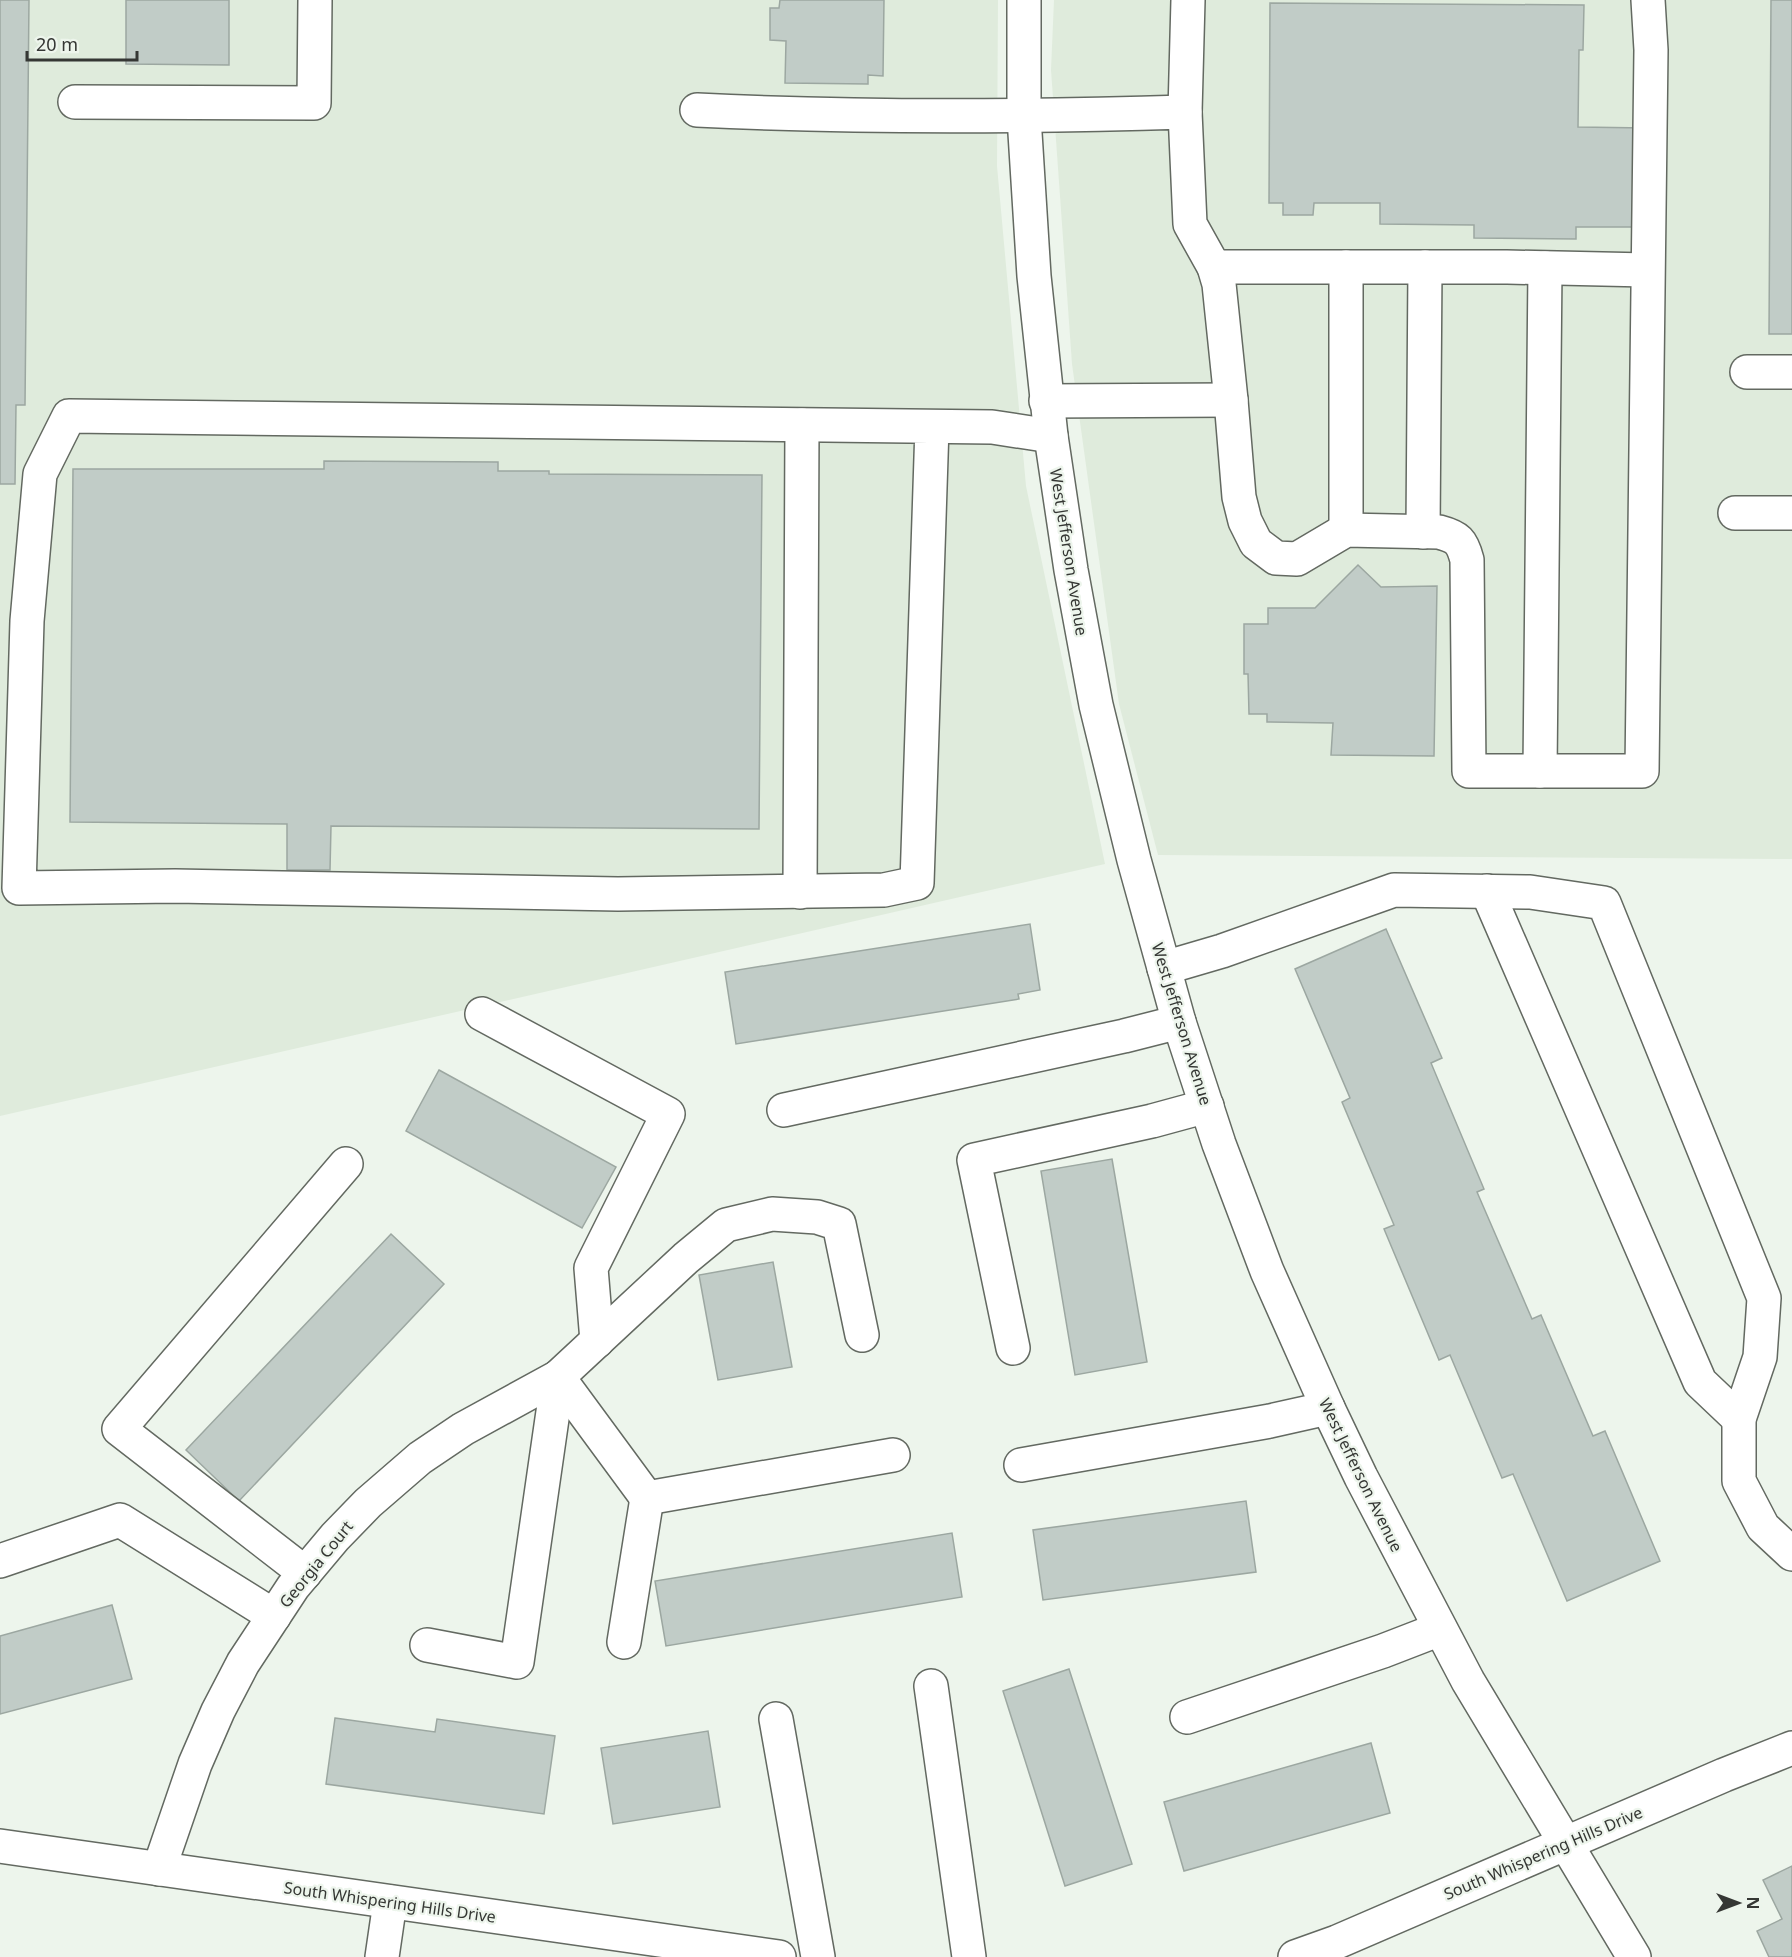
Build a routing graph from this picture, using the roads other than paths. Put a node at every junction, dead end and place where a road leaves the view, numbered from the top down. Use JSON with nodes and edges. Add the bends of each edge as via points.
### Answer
{"nodes":[{"id":1,"x":315,"y":0,"type":"edge"},
{"id":2,"x":1024,"y":0,"type":"edge"},
{"id":3,"x":1188,"y":0,"type":"edge"},
{"id":4,"x":1648,"y":0,"type":"edge"},
{"id":5,"x":75,"y":102,"type":"dead end"},
{"id":6,"x":697,"y":110,"type":"dead end"},
{"id":7,"x":1185,"y":112,"type":"junction"},
{"id":8,"x":1024,"y":117,"type":"junction"},
{"id":9,"x":1214,"y":267,"type":"junction"},
{"id":10,"x":1346,"y":267,"type":"junction"},
{"id":11,"x":1425,"y":267,"type":"junction"},
{"id":12,"x":1545,"y":268,"type":"junction"},
{"id":13,"x":1647,"y":270,"type":"junction"},
{"id":14,"x":1747,"y":372,"type":"dead end"},
{"id":15,"x":1792,"y":372,"type":"edge"},
{"id":16,"x":1231,"y":400,"type":"junction"},
{"id":17,"x":1046,"y":401,"type":"junction"},
{"id":18,"x":802,"y":425,"type":"junction"},
{"id":19,"x":932,"y":427,"type":"junction"},
{"id":20,"x":1050,"y":436,"type":"junction"},
{"id":21,"x":1735,"y":513,"type":"dead end"},
{"id":22,"x":1792,"y":513,"type":"edge"},
{"id":23,"x":1346,"y":530,"type":"junction"},
{"id":24,"x":1423,"y":532,"type":"junction"},
{"id":25,"x":1540,"y":771,"type":"junction"},
{"id":26,"x":1487,"y":891,"type":"junction"},
{"id":27,"x":800,"y":892,"type":"junction"},
{"id":28,"x":1164,"y":968,"type":"junction"},
{"id":29,"x":482,"y":1014,"type":"dead end"},
{"id":30,"x":1179,"y":1022,"type":"junction"},
{"id":31,"x":1207,"y":1106,"type":"junction"},
{"id":32,"x":784,"y":1110,"type":"dead end"},
{"id":33,"x":346,"y":1164,"type":"dead end"},
{"id":34,"x":862,"y":1335,"type":"dead end"},
{"id":35,"x":597,"y":1341,"type":"junction"},
{"id":36,"x":1013,"y":1348,"type":"dead end"},
{"id":37,"x":558,"y":1377,"type":"junction"},
{"id":38,"x":1328,"y":1408,"type":"junction"},
{"id":39,"x":1739,"y":1419,"type":"junction"},
{"id":40,"x":893,"y":1455,"type":"dead end"},
{"id":41,"x":1021,"y":1465,"type":"dead end"},
{"id":42,"x":647,"y":1498,"type":"junction"},
{"id":43,"x":1792,"y":1554,"type":"edge"},
{"id":44,"x":0,"y":1561,"type":"edge"},
{"id":45,"x":305,"y":1573,"type":"junction"},
{"id":46,"x":274,"y":1616,"type":"junction"},
{"id":47,"x":1440,"y":1629,"type":"junction"},
{"id":48,"x":624,"y":1641,"type":"dead end"},
{"id":49,"x":427,"y":1645,"type":"dead end"},
{"id":50,"x":931,"y":1686,"type":"dead end"},
{"id":51,"x":1187,"y":1717,"type":"dead end"},
{"id":52,"x":776,"y":1719,"type":"dead end"},
{"id":53,"x":1792,"y":1748,"type":"edge"},
{"id":54,"x":1565,"y":1844,"type":"junction"},
{"id":55,"x":0,"y":1846,"type":"edge"},
{"id":56,"x":159,"y":1869,"type":"junction"},
{"id":57,"x":390,"y":1902,"type":"junction"},
{"id":58,"x":382,"y":1957,"type":"edge"},
{"id":59,"x":779,"y":1957,"type":"edge"},
{"id":60,"x":818,"y":1957,"type":"edge"},
{"id":61,"x":969,"y":1957,"type":"edge"},
{"id":62,"x":1295,"y":1957,"type":"edge"},
{"id":63,"x":1634,"y":1957,"type":"edge"}],
"edges":[{"from":1,"to":5,"type":"street","via":[[314,104]]},
{"from":2,"to":8,"type":"street","name":"West Jefferson Avenue"},
{"from":3,"to":7,"type":"street"},
{"from":4,"to":13,"type":"street","via":[[1651,50]]},
{"from":6,"to":8,"type":"street"},
{"from":7,"to":8,"type":"street"},
{"from":7,"to":9,"type":"street","via":[[1190,224]]},
{"from":8,"to":17,"type":"street","name":"West Jefferson Avenue"},
{"from":9,"to":10,"type":"street"},
{"from":9,"to":16,"type":"street"},
{"from":10,"to":11,"type":"street"},
{"from":10,"to":23,"type":"street"},
{"from":11,"to":12,"type":"street"},
{"from":11,"to":24,"type":"street"},
{"from":12,"to":13,"type":"street"},
{"from":12,"to":25,"type":"street"},
{"from":13,"to":25,"type":"street","via":[[1642,771]]},
{"from":14,"to":15,"type":"street"},
{"from":16,"to":17,"type":"street"},
{"from":16,"to":23,"type":"street","via":[[1239,496],[1256,543],[1276,558],[1297,559]]},
{"from":17,"to":20,"type":"street","name":"West Jefferson Avenue"},
{"from":18,"to":19,"type":"street"},
{"from":18,"to":27,"type":"street"},
{"from":18,"to":27,"type":"street","via":[[69,416],[40,474],[27,621],[19,888]]},
{"from":19,"to":20,"type":"street","via":[[992,427]]},
{"from":19,"to":27,"type":"street","via":[[916,883],[884,891]]},
{"from":20,"to":28,"type":"street","name":"West Jefferson Avenue","via":[[1096,705]]},
{"from":21,"to":22,"type":"street"},
{"from":23,"to":24,"type":"street"},
{"from":24,"to":25,"type":"street","via":[[1453,536],[1463,545],[1467,560],[1469,771]]},
{"from":26,"to":28,"type":"street","via":[[1394,890]]},
{"from":26,"to":39,"type":"street","via":[[1700,1382]]},
{"from":26,"to":39,"type":"street","via":[[1530,892],[1604,903],[1764,1298],[1760,1357]]},
{"from":28,"to":30,"type":"street","name":"West Jefferson Avenue"},
{"from":29,"to":35,"type":"street","via":[[668,1114],[591,1268]]},
{"from":30,"to":31,"type":"street","name":"West Jefferson Avenue"},
{"from":30,"to":32,"type":"street"},
{"from":31,"to":36,"type":"street","via":[[974,1160]]},
{"from":31,"to":38,"type":"street","name":"West Jefferson Avenue","via":[[1267,1271]]},
{"from":33,"to":45,"type":"street","via":[[119,1429]]},
{"from":34,"to":35,"type":"street","name":"Georgia Court","via":[[839,1224],[817,1216],[772,1214],[726,1225]]},
{"from":35,"to":37,"type":"street","name":"Georgia Court"},
{"from":37,"to":42,"type":"street"},
{"from":37,"to":45,"type":"street","name":"Georgia Court","via":[[463,1429],[420,1458],[368,1503]]},
{"from":37,"to":49,"type":"street","via":[[517,1662]]},
{"from":38,"to":41,"type":"street"},
{"from":38,"to":47,"type":"street","name":"West Jefferson Avenue"},
{"from":39,"to":43,"type":"street","via":[[1739,1480],[1762,1527]]},
{"from":40,"to":42,"type":"street"},
{"from":42,"to":48,"type":"street"},
{"from":44,"to":46,"type":"street","via":[[120,1520]]},
{"from":45,"to":46,"type":"street","name":"Georgia Court"},
{"from":46,"to":56,"type":"street","name":"Georgia Court","via":[[218,1711],[195,1764]]},
{"from":47,"to":51,"type":"street"},
{"from":47,"to":54,"type":"street","name":"West Jefferson Avenue"},
{"from":50,"to":61,"type":"street"},
{"from":52,"to":60,"type":"street"},
{"from":53,"to":54,"type":"street","name":"South Whispering Hills Drive"},
{"from":54,"to":62,"type":"street","name":"South Whispering Hills Drive"},
{"from":54,"to":63,"type":"street","name":"West Jefferson Avenue"},
{"from":55,"to":56,"type":"street","name":"South Whispering Hills Drive"},
{"from":56,"to":57,"type":"street","name":"South Whispering Hills Drive"},
{"from":57,"to":58,"type":"street"},
{"from":57,"to":59,"type":"street","name":"South Whispering Hills Drive"}]}
